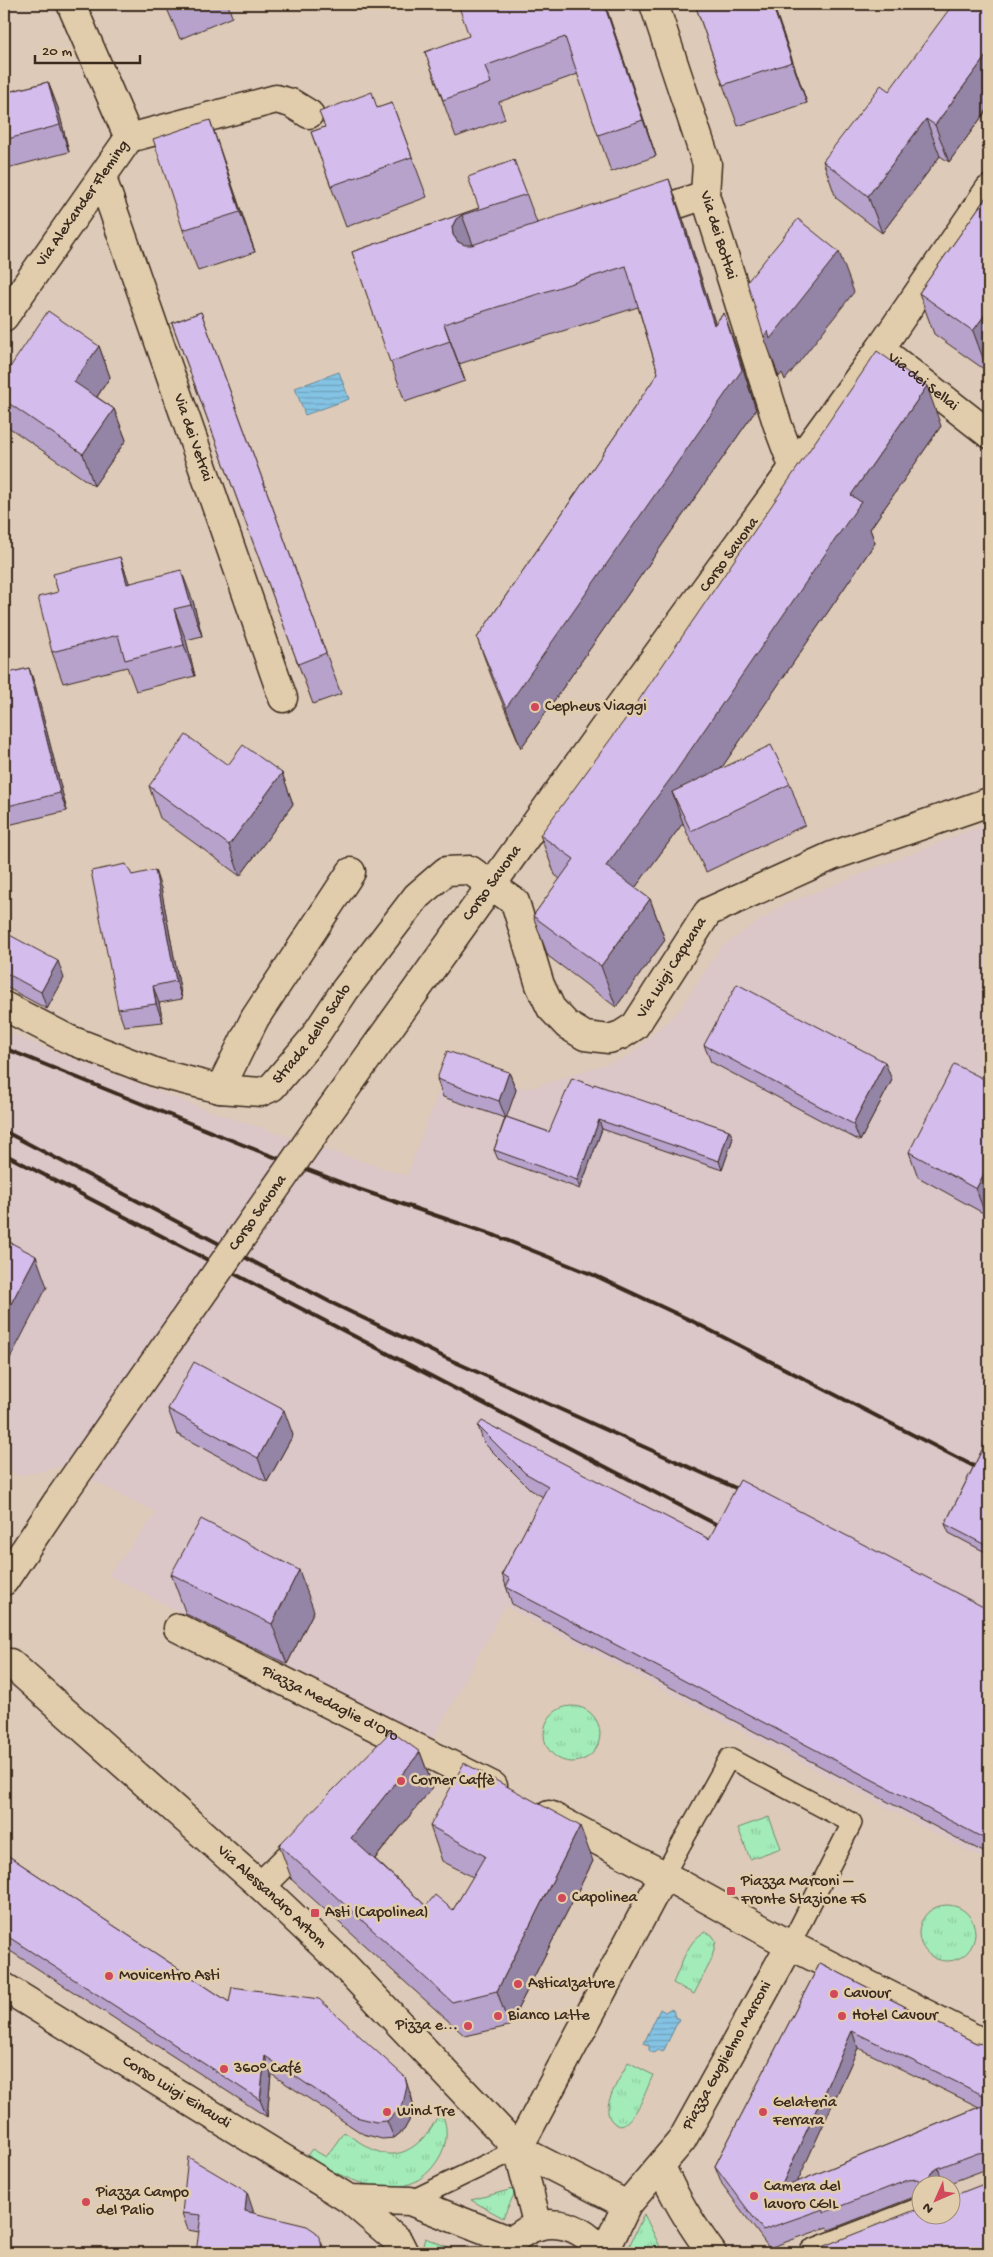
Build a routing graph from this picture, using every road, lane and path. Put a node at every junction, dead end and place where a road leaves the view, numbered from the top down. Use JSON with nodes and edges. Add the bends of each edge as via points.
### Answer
{"nodes":[{"id":1,"x":71,"y":4,"type":"edge"},
{"id":2,"x":654,"y":4,"type":"edge"},
{"id":3,"x":309,"y":114,"type":"dead end"},
{"id":4,"x":129,"y":138,"type":"junction"},
{"id":5,"x":102,"y":178,"type":"junction"},
{"id":6,"x":989,"y":190,"type":"edge"},
{"id":7,"x":705,"y":195,"type":"junction"},
{"id":8,"x":621,"y":223,"type":"edge"},
{"id":9,"x":4,"y":317,"type":"edge"},
{"id":10,"x":880,"y":349,"type":"junction"},
{"id":11,"x":989,"y":434,"type":"edge"},
{"id":12,"x":794,"y":466,"type":"junction"},
{"id":13,"x":283,"y":698,"type":"dead end"},
{"id":14,"x":989,"y":802,"type":"edge"},
{"id":15,"x":351,"y":872,"type":"dead end"},
{"id":16,"x":493,"y":884,"type":"junction"},
{"id":17,"x":4,"y":1006,"type":"edge"},
{"id":18,"x":220,"y":1089,"type":"junction"},
{"id":19,"x":4,"y":1581,"type":"edge"},
{"id":20,"x":178,"y":1628,"type":"dead end"},
{"id":21,"x":10,"y":1663,"type":"dead end"},
{"id":22,"x":406,"y":1741,"type":"junction"},
{"id":23,"x":386,"y":1762,"type":"edge"},
{"id":24,"x":332,"y":1816,"type":"edge"},
{"id":25,"x":664,"y":1875,"type":"junction"},
{"id":26,"x":261,"y":1886,"type":"junction"},
{"id":27,"x":790,"y":1945,"type":"junction"},
{"id":28,"x":4,"y":1987,"type":"edge"},
{"id":29,"x":989,"y":2046,"type":"edge"},
{"id":30,"x":518,"y":2149,"type":"junction"},
{"id":31,"x":661,"y":2166,"type":"junction"},
{"id":32,"x":349,"y":2199,"type":"junction"},
{"id":33,"x":410,"y":2201,"type":"junction"},
{"id":34,"x":627,"y":2205,"type":"junction"},
{"id":35,"x":910,"y":2216,"type":"edge"},
{"id":36,"x":538,"y":2226,"type":"junction"},
{"id":37,"x":506,"y":2247,"type":"edge"},
{"id":38,"x":404,"y":2253,"type":"edge"},
{"id":39,"x":604,"y":2253,"type":"edge"},
{"id":40,"x":712,"y":2253,"type":"edge"},
{"id":41,"x":814,"y":2253,"type":"edge"}],
"edges":[{"from":1,"to":4,"type":"street","name":"Via Alexander Fleming"},
{"from":2,"to":7,"type":"street","name":"Via dei Bottai","via":[[707,164]]},
{"from":3,"to":4,"type":"street","via":[[291,103],[276,99]]},
{"from":4,"to":5,"type":"street","name":"Via Alexander Fleming"},
{"from":5,"to":9,"type":"street","name":"Via Alexander Fleming"},
{"from":5,"to":13,"type":"street","name":"Via dei Vetrai"},
{"from":6,"to":10,"type":"street","name":"Corso Savona"},
{"from":7,"to":8,"type":"street"},
{"from":7,"to":12,"type":"street","name":"Via dei Bottai","via":[[778,426]]},
{"from":10,"to":11,"type":"street","name":"Via dei Sellai"},
{"from":10,"to":12,"type":"street","name":"Corso Savona"},
{"from":12,"to":16,"type":"street","name":"Corso Savona"},
{"from":14,"to":16,"type":"street","name":"Via Luigi Capuana","via":[[832,856],[708,912],[635,1026],[609,1039],[585,1036],[566,1025],[551,1008],[540,985],[515,902]]},
{"from":15,"to":18,"type":"street","via":[[255,1018]]},
{"from":16,"to":18,"type":"street","name":"Strada dello Scalo","via":[[470,870],[446,872],[417,896],[345,990],[312,1040],[272,1087],[261,1092]]},
{"from":16,"to":19,"type":"street","name":"Corso Savona","bridge":true,"via":[[326,1116]]},
{"from":17,"to":18,"type":"street","name":"Strada dello Scalo","via":[[68,1039],[148,1070]]},
{"from":20,"to":22,"type":"street","name":"Piazza Medaglie d'Oro"},
{"from":21,"to":26,"type":"street","name":"Via Alessandro Artom"},
{"from":22,"to":23,"type":"street","name":"Piazza Medaglie d'Oro"},
{"from":22,"to":25,"type":"street"},
{"from":24,"to":26,"type":"street"},
{"from":25,"to":27,"type":"street"},
{"from":25,"to":27,"type":"lane","name":"Piazza Guglielmo Marconi","via":[[728,1758],[852,1823]]},
{"from":25,"to":30,"type":"street","name":"Piazza Guglielmo Marconi"},
{"from":26,"to":30,"type":"street","name":"Via Alessandro Artom","via":[[339,1960]]},
{"from":27,"to":29,"type":"street"},
{"from":27,"to":31,"type":"street","name":"Piazza Guglielmo Marconi","via":[[682,2140]]},
{"from":28,"to":32,"type":"street","name":"Corso Luigi Einaudi"},
{"from":30,"to":33,"type":"lane"},
{"from":30,"to":34,"type":"street"},
{"from":30,"to":36,"type":"street"},
{"from":31,"to":34,"type":"street","name":"Piazza Guglielmo Marconi"},
{"from":31,"to":40,"type":"street","via":[[670,2187]]},
{"from":32,"to":33,"type":"street","name":"Corso Luigi Einaudi"},
{"from":32,"to":38,"type":"street","name":"Corso Luigi Einaudi","via":[[398,2241]]},
{"from":33,"to":37,"type":"street","name":"Corso Luigi Einaudi"},
{"from":34,"to":39,"type":"street","name":"Piazza Guglielmo Marconi"},
{"from":35,"to":41,"type":"street"},
{"from":36,"to":37,"type":"street","name":"Corso Luigi Einaudi","via":[[524,2231]]},
{"from":36,"to":39,"type":"street","name":"Corso Luigi Einaudi","via":[[558,2224],[576,2229],[592,2239]]}]}
